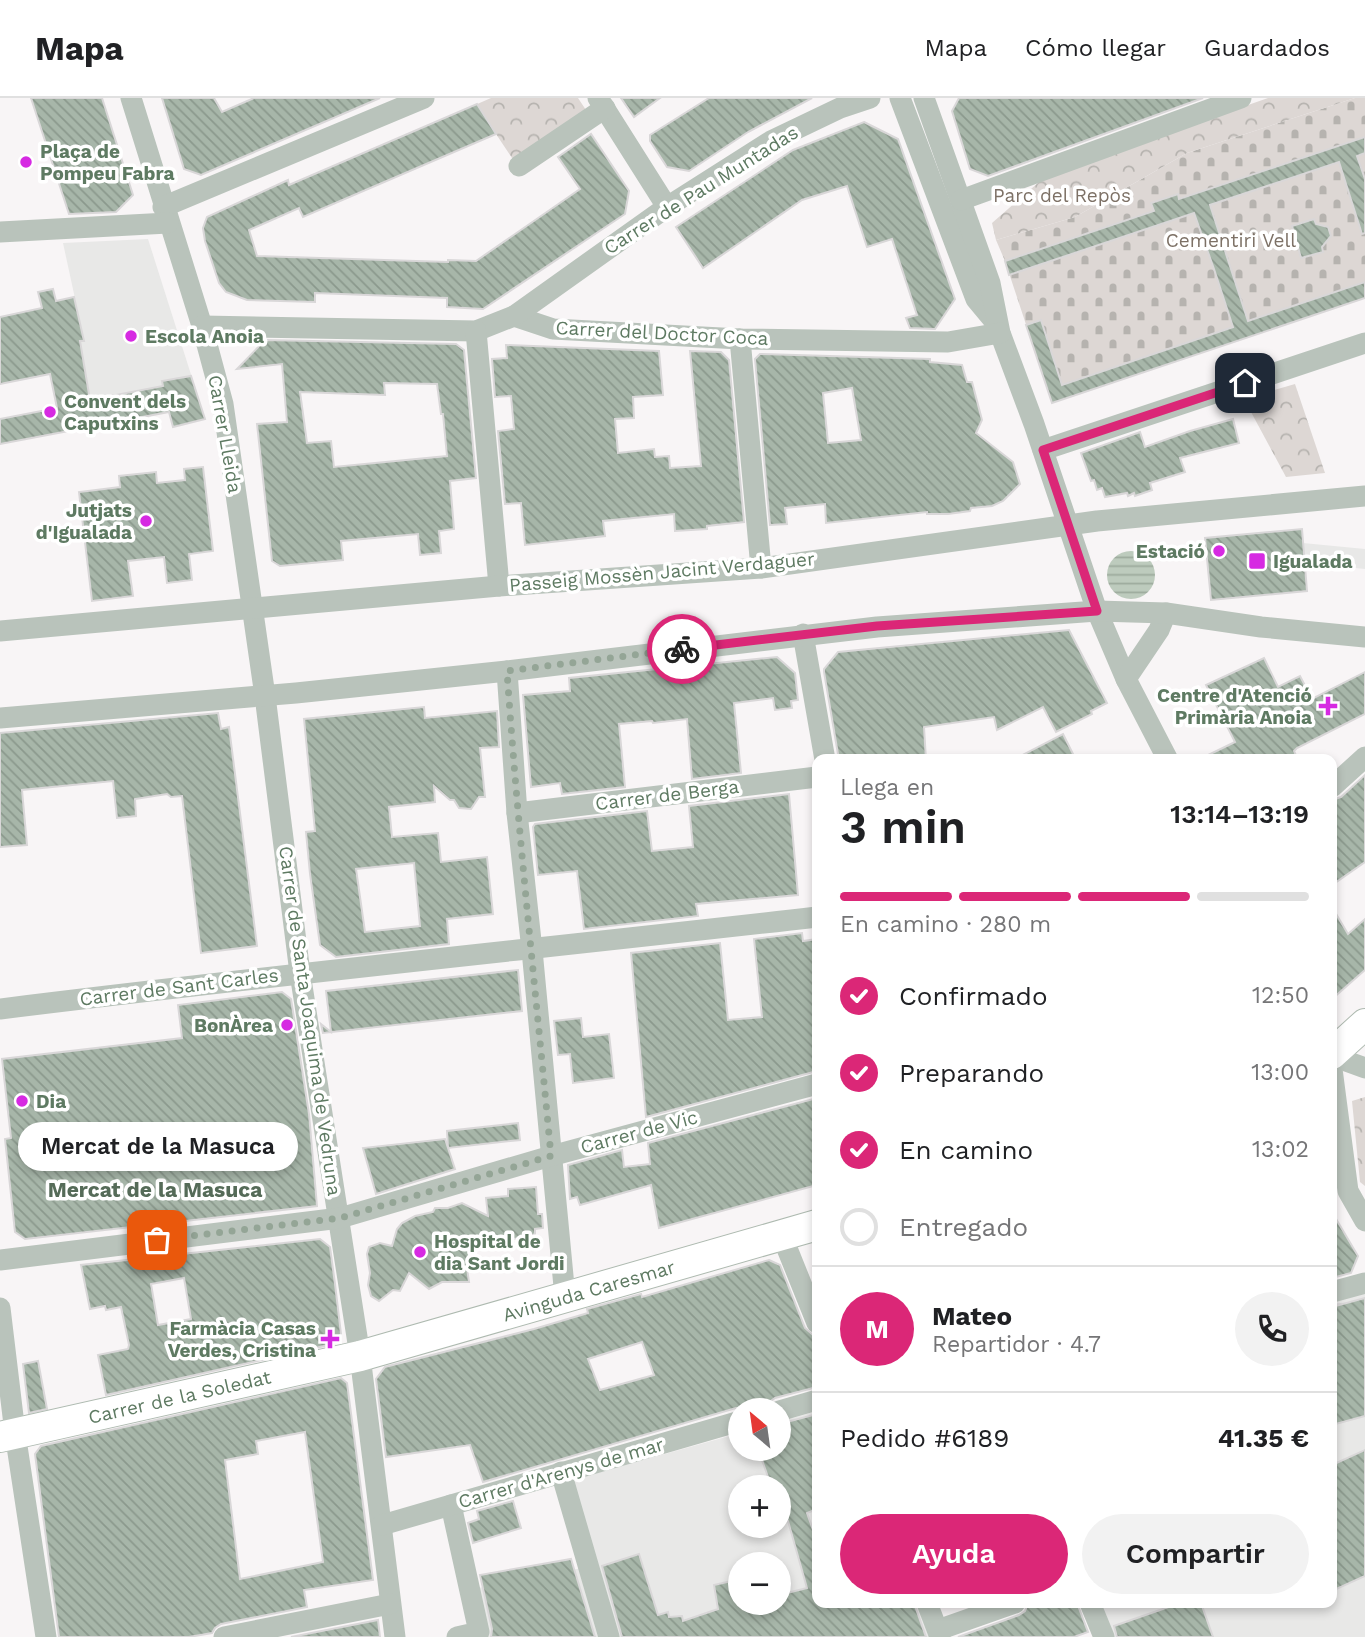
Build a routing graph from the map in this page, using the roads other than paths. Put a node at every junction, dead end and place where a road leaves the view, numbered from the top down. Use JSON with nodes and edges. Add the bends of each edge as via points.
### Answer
{"nodes":[{"id":1,"x":131,"y":98,"type":"edge"},
{"id":2,"x":424,"y":98,"type":"edge"},
{"id":3,"x":870,"y":98,"type":"edge"},
{"id":4,"x":900,"y":98,"type":"edge"},
{"id":5,"x":924,"y":98,"type":"edge"},
{"id":6,"x":1241,"y":98,"type":"edge"},
{"id":7,"x":602,"y":103,"type":"edge"},
{"id":8,"x":519,"y":166,"type":"dead end"},
{"id":9,"x":961,"y":201,"type":"junction"},
{"id":10,"x":667,"y":207,"type":"junction"},
{"id":11,"x":166,"y":215,"type":"junction"},
{"id":12,"x":0,"y":232,"type":"edge"},
{"id":13,"x":540,"y":295,"type":"junction"},
{"id":14,"x":514,"y":316,"type":"junction"},
{"id":15,"x":202,"y":326,"type":"junction"},
{"id":16,"x":553,"y":329,"type":"junction"},
{"id":17,"x":998,"y":329,"type":"junction"},
{"id":18,"x":476,"y":331,"type":"junction"},
{"id":19,"x":740,"y":339,"type":"junction"},
{"id":20,"x":1365,"y":343,"type":"edge"},
{"id":21,"x":1043,"y":450,"type":"junction"},
{"id":22,"x":1365,"y":496,"type":"edge"},
{"id":23,"x":1067,"y":526,"type":"junction"},
{"id":24,"x":761,"y":568,"type":"junction"},
{"id":25,"x":499,"y":586,"type":"junction"},
{"id":26,"x":252,"y":608,"type":"junction"},
{"id":27,"x":1097,"y":611,"type":"junction"},
{"id":28,"x":1166,"y":613,"type":"junction"},
{"id":29,"x":0,"y":631,"type":"edge"},
{"id":30,"x":803,"y":634,"type":"junction"},
{"id":31,"x":1365,"y":637,"type":"edge"},
{"id":32,"x":507,"y":671,"type":"junction"},
{"id":33,"x":1126,"y":679,"type":"junction"},
{"id":34,"x":265,"y":696,"type":"junction"},
{"id":35,"x":0,"y":718,"type":"edge"},
{"id":36,"x":824,"y":754,"type":"edge"},
{"id":37,"x":1165,"y":754,"type":"edge"},
{"id":38,"x":1365,"y":757,"type":"edge"},
{"id":39,"x":812,"y":778,"type":"edge"},
{"id":40,"x":1337,"y":782,"type":"edge"},
{"id":41,"x":517,"y":813,"type":"junction"},
{"id":42,"x":812,"y":918,"type":"edge"},
{"id":43,"x":532,"y":950,"type":"junction"},
{"id":44,"x":300,"y":972,"type":"junction"},
{"id":45,"x":0,"y":1009,"type":"edge"},
{"id":46,"x":1365,"y":1024,"type":"edge"},
{"id":47,"x":1337,"y":1050,"type":"edge"},
{"id":48,"x":1337,"y":1057,"type":"edge"},
{"id":49,"x":1365,"y":1068,"type":"edge"},
{"id":50,"x":812,"y":1085,"type":"edge"},
{"id":51,"x":1337,"y":1107,"type":"edge"},
{"id":52,"x":551,"y":1156,"type":"junction"},
{"id":53,"x":340,"y":1218,"type":"junction"},
{"id":54,"x":1365,"y":1220,"type":"edge"},
{"id":55,"x":812,"y":1227,"type":"edge"},
{"id":56,"x":782,"y":1236,"type":"junction"},
{"id":57,"x":0,"y":1259,"type":"edge"},
{"id":58,"x":1365,"y":1283,"type":"edge"},
{"id":59,"x":1337,"y":1291,"type":"edge"},
{"id":60,"x":565,"y":1297,"type":"junction"},
{"id":61,"x":0,"y":1308,"type":"edge"},
{"id":62,"x":812,"y":1311,"type":"edge"},
{"id":63,"x":1,"y":1338,"type":"edge"},
{"id":64,"x":360,"y":1356,"type":"junction"},
{"id":65,"x":812,"y":1401,"type":"edge"},
{"id":66,"x":791,"y":1407,"type":"edge"},
{"id":67,"x":728,"y":1424,"type":"edge"},
{"id":68,"x":8,"y":1435,"type":"edge"},
{"id":69,"x":561,"y":1472,"type":"junction"},
{"id":70,"x":451,"y":1505,"type":"junction"},
{"id":71,"x":382,"y":1525,"type":"junction"},
{"id":72,"x":390,"y":1604,"type":"junction"},
{"id":73,"x":929,"y":1608,"type":"edge"},
{"id":74,"x":1003,"y":1608,"type":"edge"},
{"id":75,"x":1092,"y":1608,"type":"edge"},
{"id":76,"x":939,"y":1634,"type":"edge"},
{"id":77,"x":46,"y":1637,"type":"edge"},
{"id":78,"x":224,"y":1637,"type":"edge"},
{"id":79,"x":395,"y":1637,"type":"edge"},
{"id":80,"x":457,"y":1637,"type":"edge"},
{"id":81,"x":609,"y":1637,"type":"edge"},
{"id":82,"x":1104,"y":1637,"type":"edge"}],
"edges":[{"from":1,"to":11,"type":"street","name":"Carrer Lleida"},
{"from":2,"to":11,"type":"street"},
{"from":3,"to":10,"type":"street","name":"Carrer de Pau Muntadas","via":[[771,141]]},
{"from":4,"to":17,"type":"street","via":[[975,299]]},
{"from":5,"to":9,"type":"street"},
{"from":6,"to":9,"type":"street"},
{"from":7,"to":8,"type":"street"},
{"from":7,"to":10,"type":"street"},
{"from":9,"to":17,"type":"street","via":[[989,283]]},
{"from":10,"to":13,"type":"street","name":"Carrer de Pau Muntadas"},
{"from":11,"to":12,"type":"street"},
{"from":11,"to":15,"type":"street","name":"Carrer Lleida"},
{"from":13,"to":14,"type":"street","name":"Carrer de Pau Muntadas"},
{"from":13,"to":16,"type":"street","via":[[550,307]]},
{"from":14,"to":16,"type":"street","name":"Carrer del Doctor Coca"},
{"from":14,"to":18,"type":"street"},
{"from":15,"to":18,"type":"street"},
{"from":15,"to":26,"type":"street","name":"Carrer Lleida","via":[[223,404]]},
{"from":16,"to":19,"type":"street","name":"Carrer del Doctor Coca"},
{"from":17,"to":19,"type":"street","name":"Carrer del Doctor Coca","via":[[948,342]]},
{"from":17,"to":21,"type":"street"},
{"from":18,"to":25,"type":"street"},
{"from":19,"to":24,"type":"street"},
{"from":20,"to":21,"type":"street"},
{"from":21,"to":23,"type":"street"},
{"from":22,"to":23,"type":"street","name":"Passeig Mossèn Jacint Verdaguer"},
{"from":23,"to":24,"type":"street","name":"Passeig Mossèn Jacint Verdaguer"},
{"from":23,"to":27,"type":"street"},
{"from":24,"to":25,"type":"street","name":"Passeig Mossèn Jacint Verdaguer"},
{"from":25,"to":26,"type":"street","name":"Passeig Mossèn Jacint Verdaguer"},
{"from":26,"to":29,"type":"street","name":"Passeig Mossèn Jacint Verdaguer"},
{"from":26,"to":34,"type":"street","name":"Carrer Lleida"},
{"from":27,"to":28,"type":"street"},
{"from":27,"to":30,"type":"street"},
{"from":27,"to":33,"type":"street"},
{"from":28,"to":31,"type":"street"},
{"from":28,"to":33,"type":"street"},
{"from":30,"to":32,"type":"street"},
{"from":30,"to":36,"type":"street"},
{"from":32,"to":34,"type":"street"},
{"from":32,"to":41,"type":"street"},
{"from":33,"to":37,"type":"street"},
{"from":34,"to":35,"type":"street"},
{"from":34,"to":44,"type":"street","name":"Carrer de Santa Joaquima de Vedruna"},
{"from":38,"to":40,"type":"street"},
{"from":39,"to":41,"type":"street","name":"Carrer de Berga"},
{"from":41,"to":43,"type":"street"},
{"from":42,"to":43,"type":"street","name":"Carrer de Sant Carles"},
{"from":43,"to":44,"type":"street","name":"Carrer de Sant Carles"},
{"from":43,"to":52,"type":"street"},
{"from":44,"to":45,"type":"street","name":"Carrer de Sant Carles"},
{"from":44,"to":53,"type":"street","name":"Carrer de Santa Joaquima de Vedruna"},
{"from":46,"to":47,"type":"street"},
{"from":48,"to":49,"type":"street"},
{"from":50,"to":52,"type":"street","name":"Carrer de Vic"},
{"from":51,"to":54,"type":"street","via":[[1348,1191]]},
{"from":52,"to":53,"type":"street","name":"Carrer de Vic"},
{"from":52,"to":60,"type":"street"},
{"from":53,"to":57,"type":"street","name":"Carrer de Vic"},
{"from":53,"to":64,"type":"street","name":"Carrer de Santa Joaquima de Vedruna"},
{"from":55,"to":56,"type":"street","name":"Avinguda Caresmar"},
{"from":56,"to":60,"type":"street","name":"Avinguda Caresmar"},
{"from":56,"to":62,"type":"street"},
{"from":58,"to":59,"type":"street"},
{"from":60,"to":64,"type":"street","name":"Avinguda Caresmar"},
{"from":61,"to":63,"type":"street"},
{"from":63,"to":68,"type":"street"},
{"from":64,"to":68,"type":"street","name":"Carrer de la Soledat"},
{"from":64,"to":71,"type":"street","name":"Carrer de Santa Joaquima de Vedruna"},
{"from":65,"to":66,"type":"street"},
{"from":67,"to":69,"type":"street","name":"Carrer d'Arenys de mar"},
{"from":68,"to":77,"type":"street"},
{"from":69,"to":70,"type":"street","name":"Carrer d'Arenys de mar"},
{"from":69,"to":81,"type":"street"},
{"from":70,"to":71,"type":"street","name":"Carrer d'Arenys de mar"},
{"from":70,"to":80,"type":"street","via":[[479,1632]]},
{"from":71,"to":72,"type":"street","name":"Carrer de Santa Joaquima de Vedruna"},
{"from":72,"to":78,"type":"street"},
{"from":72,"to":79,"type":"street","name":"Carrer de Santa Joaquima de Vedruna"},
{"from":73,"to":76,"type":"street"},
{"from":74,"to":76,"type":"street"},
{"from":75,"to":82,"type":"street"}]}
